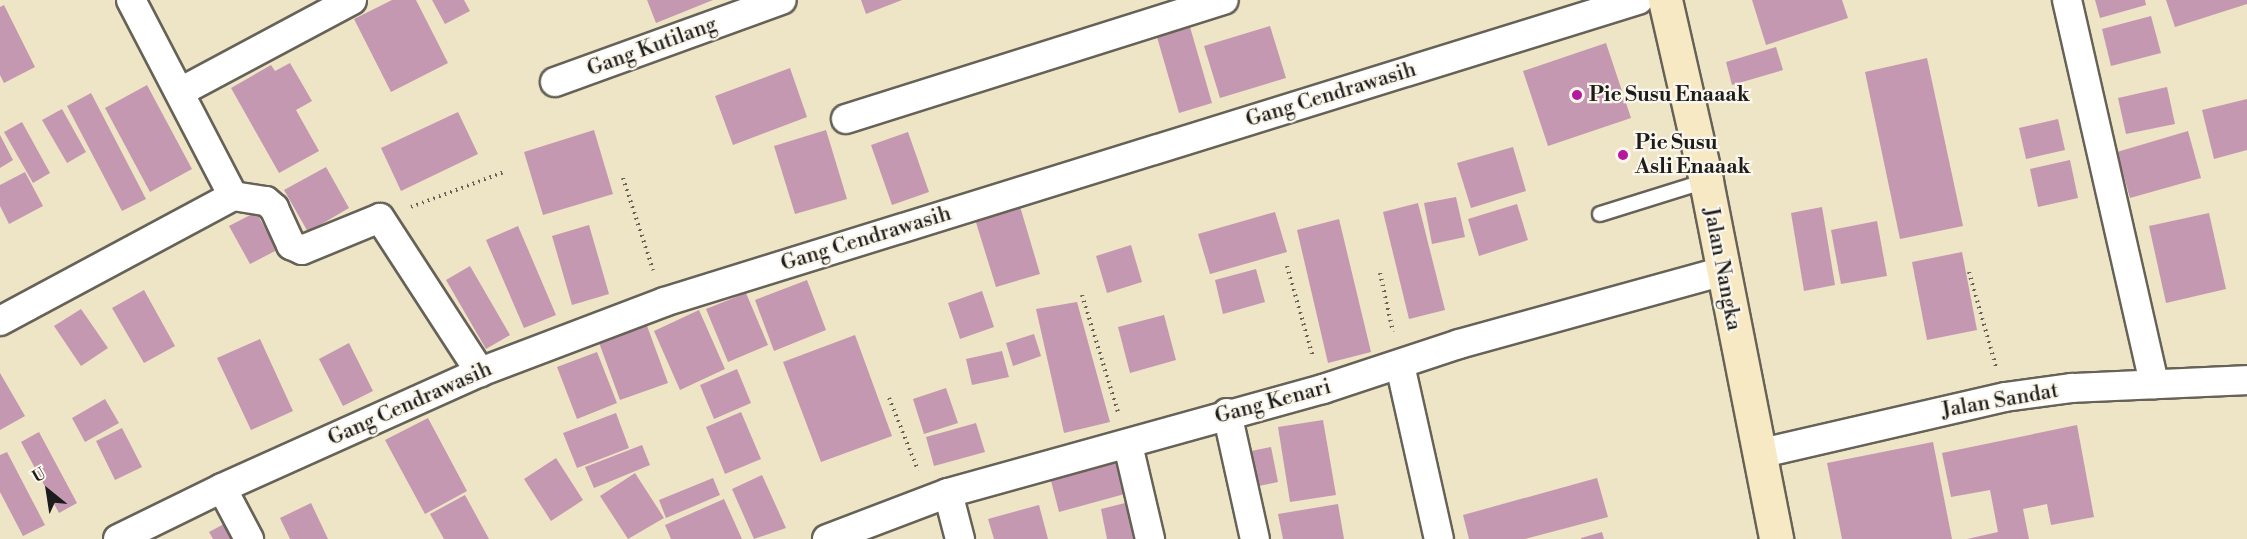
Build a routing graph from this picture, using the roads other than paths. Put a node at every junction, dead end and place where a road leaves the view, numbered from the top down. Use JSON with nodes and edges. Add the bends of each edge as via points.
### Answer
{"nodes":[{"id":1,"x":131,"y":0,"type":"edge"},
{"id":2,"x":352,"y":0,"type":"edge"},
{"id":3,"x":782,"y":0,"type":"edge"},
{"id":4,"x":1224,"y":0,"type":"edge"},
{"id":5,"x":1638,"y":0,"type":"edge"},
{"id":6,"x":1665,"y":0,"type":"edge"},
{"id":7,"x":2067,"y":0,"type":"edge"},
{"id":8,"x":555,"y":82,"type":"dead end"},
{"id":9,"x":180,"y":92,"type":"junction"},
{"id":10,"x":846,"y":119,"type":"dead end"},
{"id":11,"x":1706,"y":181,"type":"junction"},
{"id":12,"x":233,"y":196,"type":"junction"},
{"id":13,"x":1600,"y":214,"type":"dead end"},
{"id":14,"x":1721,"y":272,"type":"junction"},
{"id":15,"x":0,"y":321,"type":"edge"},
{"id":16,"x":1400,"y":365,"type":"junction"},
{"id":17,"x":480,"y":372,"type":"junction"},
{"id":18,"x":2247,"y":380,"type":"edge"},
{"id":19,"x":2154,"y":384,"type":"junction"},
{"id":20,"x":1227,"y":413,"type":"junction"},
{"id":21,"x":1128,"y":445,"type":"junction"},
{"id":22,"x":1758,"y":454,"type":"junction"},
{"id":23,"x":222,"y":488,"type":"junction"},
{"id":24,"x":939,"y":496,"type":"junction"},
{"id":25,"x":118,"y":539,"type":"edge"},
{"id":26,"x":249,"y":539,"type":"edge"},
{"id":27,"x":827,"y":539,"type":"edge"},
{"id":28,"x":960,"y":539,"type":"edge"},
{"id":29,"x":1150,"y":539,"type":"edge"},
{"id":30,"x":1255,"y":539,"type":"edge"},
{"id":31,"x":1439,"y":539,"type":"edge"},
{"id":32,"x":1776,"y":539,"type":"edge"}],
"edges":[{"from":1,"to":9,"type":"street"},
{"from":2,"to":9,"type":"street"},
{"from":3,"to":8,"type":"street","name":"Gang Kutilang"},
{"from":4,"to":10,"type":"street"},
{"from":5,"to":17,"type":"street","name":"Gang Cendrawasih","via":[[664,302]]},
{"from":6,"to":11,"type":"main road","name":"Jalan Nangka"},
{"from":7,"to":19,"type":"street"},
{"from":9,"to":12,"type":"street"},
{"from":11,"to":13,"type":"lane"},
{"from":11,"to":14,"type":"main road","name":"Jalan Nangka"},
{"from":12,"to":15,"type":"street"},
{"from":12,"to":17,"type":"street","via":[[266,201],[274,208],[291,245],[302,250],[380,218]]},
{"from":14,"to":16,"type":"street","name":"Gang Kenari","via":[[1459,344]]},
{"from":14,"to":22,"type":"main road","name":"Jalan Nangka"},
{"from":16,"to":20,"type":"street","name":"Gang Kenari"},
{"from":16,"to":31,"type":"street"},
{"from":17,"to":23,"type":"street","name":"Gang Cendrawasih"},
{"from":18,"to":19,"type":"street","name":"Jalan Sandat"},
{"from":19,"to":22,"type":"street","name":"Jalan Sandat","via":[[2005,397]]},
{"from":20,"to":21,"type":"street","name":"Gang Kenari"},
{"from":20,"to":30,"type":"street"},
{"from":21,"to":24,"type":"street","name":"Gang Kenari"},
{"from":21,"to":29,"type":"street"},
{"from":22,"to":32,"type":"main road","name":"Jalan Nangka"},
{"from":23,"to":25,"type":"street","name":"Gang Cendrawasih"},
{"from":23,"to":26,"type":"street"},
{"from":24,"to":27,"type":"street","name":"Gang Kenari"},
{"from":24,"to":28,"type":"street"}]}
